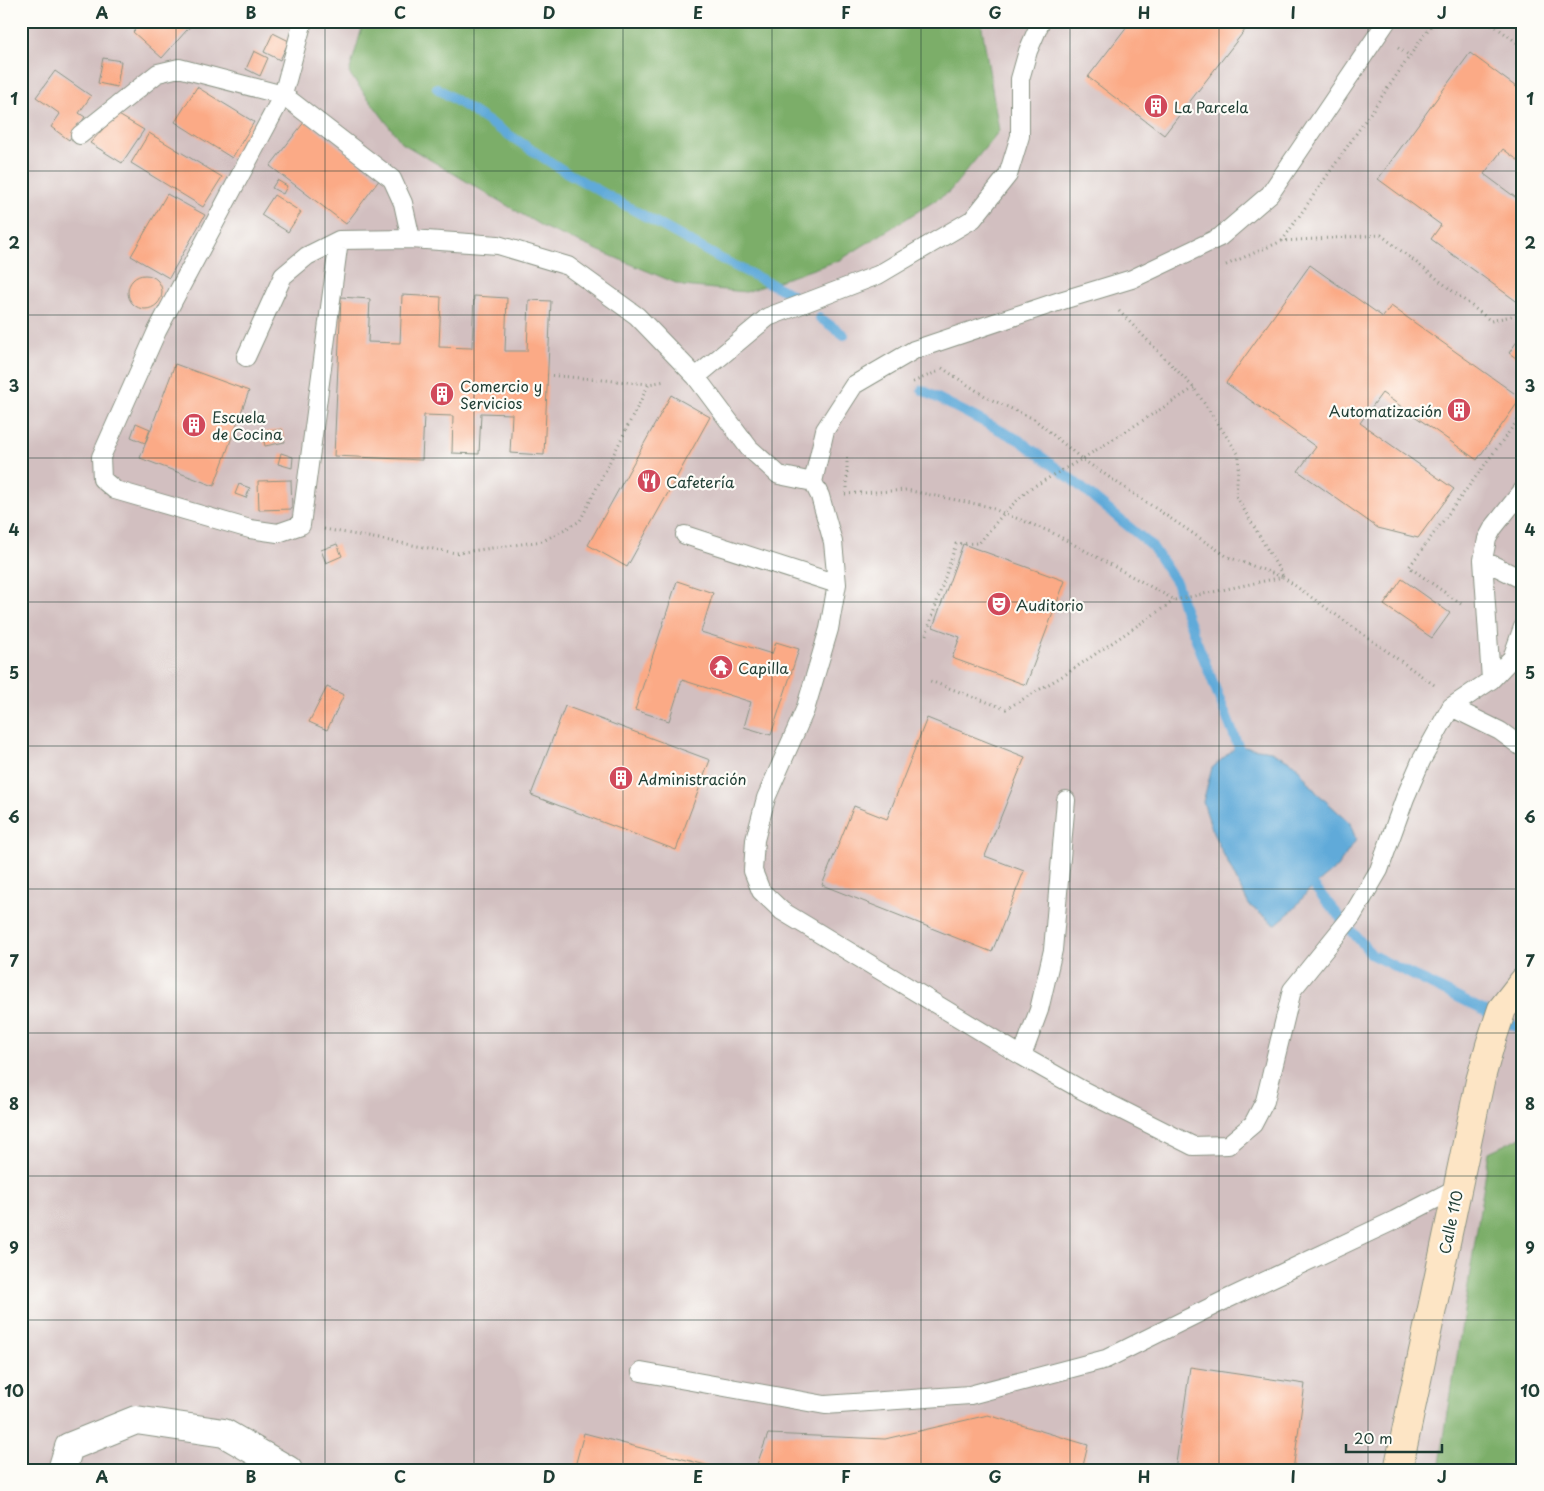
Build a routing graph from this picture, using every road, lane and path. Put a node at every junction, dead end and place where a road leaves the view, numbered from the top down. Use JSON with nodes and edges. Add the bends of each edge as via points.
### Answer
{"nodes":[{"id":1,"x":303,"y":21,"type":"edge"},
{"id":2,"x":1041,"y":21,"type":"edge"},
{"id":3,"x":1387,"y":21,"type":"edge"},
{"id":4,"x":1434,"y":21,"type":"edge"},
{"id":5,"x":1488,"y":21,"type":"edge"},
{"id":6,"x":1523,"y":47,"type":"edge"},
{"id":7,"x":282,"y":95,"type":"junction"},
{"id":8,"x":80,"y":135,"type":"dead end"},
{"id":9,"x":411,"y":239,"type":"junction"},
{"id":10,"x":339,"y":240,"type":"junction"},
{"id":11,"x":1282,"y":241,"type":"junction"},
{"id":12,"x":1218,"y":268,"type":"dead end"},
{"id":13,"x":1128,"y":307,"type":"dead end"},
{"id":14,"x":1523,"y":313,"type":"edge"},
{"id":15,"x":914,"y":350,"type":"junction"},
{"id":16,"x":246,"y":357,"type":"dead end"},
{"id":17,"x":952,"y":366,"type":"dead end"},
{"id":18,"x":943,"y":369,"type":"junction"},
{"id":19,"x":547,"y":376,"type":"dead end"},
{"id":20,"x":696,"y":377,"type":"junction"},
{"id":21,"x":649,"y":384,"type":"junction"},
{"id":22,"x":910,"y":384,"type":"dead end"},
{"id":23,"x":1194,"y":388,"type":"junction"},
{"id":24,"x":846,"y":449,"type":"dead end"},
{"id":25,"x":1082,"y":459,"type":"junction"},
{"id":26,"x":816,"y":489,"type":"junction"},
{"id":27,"x":1523,"y":490,"type":"edge"},
{"id":28,"x":847,"y":493,"type":"junction"},
{"id":29,"x":848,"y":503,"type":"dead end"},
{"id":30,"x":1004,"y":513,"type":"junction"},
{"id":31,"x":301,"y":525,"type":"junction"},
{"id":32,"x":685,"y":536,"type":"dead end"},
{"id":33,"x":1483,"y":560,"type":"junction"},
{"id":34,"x":1283,"y":577,"type":"junction"},
{"id":35,"x":1523,"y":580,"type":"edge"},
{"id":36,"x":838,"y":584,"type":"junction"},
{"id":37,"x":1175,"y":600,"type":"junction"},
{"id":38,"x":1523,"y":627,"type":"edge"},
{"id":39,"x":926,"y":635,"type":"dead end"},
{"id":40,"x":1491,"y":680,"type":"junction"},
{"id":41,"x":930,"y":681,"type":"dead end"},
{"id":42,"x":1451,"y":707,"type":"junction"},
{"id":43,"x":1523,"y":748,"type":"edge"},
{"id":44,"x":1066,"y":800,"type":"dead end"},
{"id":45,"x":1523,"y":982,"type":"edge"},
{"id":46,"x":1022,"y":1056,"type":"junction"},
{"id":47,"x":1457,"y":1188,"type":"junction"},
{"id":48,"x":642,"y":1372,"type":"dead end"},
{"id":49,"x":62,"y":1470,"type":"edge"},
{"id":50,"x":288,"y":1470,"type":"edge"},
{"id":51,"x":1398,"y":1470,"type":"edge"}],
"edges":[{"from":1,"to":7,"type":"lane"},
{"from":2,"to":20,"type":"lane","via":[[1020,79],[1020,136],[1008,175],[973,219],[878,275],[768,318]]},
{"from":3,"to":15,"type":"lane","via":[[1270,194],[1220,237],[1132,279]]},
{"from":4,"to":11,"type":"path"},
{"from":5,"to":6,"type":"path"},
{"from":7,"to":8,"type":"lane","via":[[179,68],[158,73]]},
{"from":7,"to":9,"type":"lane","via":[[392,179],[403,203]]},
{"from":7,"to":31,"type":"lane","via":[[157,331],[101,457],[102,479],[115,490],[278,534]]},
{"from":9,"to":10,"type":"lane"},
{"from":9,"to":20,"type":"lane","via":[[498,244],[568,266],[637,316]]},
{"from":10,"to":16,"type":"lane","via":[[306,256],[284,276]]},
{"from":10,"to":31,"type":"lane"},
{"from":11,"to":12,"type":"path"},
{"from":11,"to":14,"type":"path","via":[[1381,235],[1491,321]]},
{"from":13,"to":23,"type":"path","via":[[1118,311]]},
{"from":15,"to":18,"type":"path"},
{"from":15,"to":26,"type":"lane","via":[[854,385],[825,430]]},
{"from":17,"to":18,"type":"path"},
{"from":18,"to":22,"type":"path"},
{"from":18,"to":25,"type":"path","via":[[988,398],[1034,419]]},
{"from":19,"to":21,"type":"path"},
{"from":20,"to":21,"type":"path"},
{"from":20,"to":26,"type":"lane","via":[[755,454],[779,475]]},
{"from":21,"to":31,"type":"path","via":[[580,521],[543,541],[456,554]]},
{"from":23,"to":25,"type":"path"},
{"from":23,"to":34,"type":"path","via":[[1239,456],[1236,496]]},
{"from":24,"to":28,"type":"path"},
{"from":25,"to":30,"type":"path","via":[[1029,489]]},
{"from":25,"to":34,"type":"path","via":[[1228,557]]},
{"from":26,"to":28,"type":"path"},
{"from":26,"to":36,"type":"lane","via":[[833,542]]},
{"from":27,"to":33,"type":"lane","via":[[1493,528]]},
{"from":28,"to":29,"type":"path"},
{"from":28,"to":30,"type":"path","via":[[906,490],[986,506]]},
{"from":30,"to":37,"type":"path","via":[[1051,532]]},
{"from":30,"to":39,"type":"path","via":[[979,543],[956,544]]},
{"from":32,"to":36,"type":"lane"},
{"from":33,"to":35,"type":"lane"},
{"from":33,"to":40,"type":"lane"},
{"from":34,"to":37,"type":"path"},
{"from":34,"to":42,"type":"path","via":[[1439,688]]},
{"from":36,"to":46,"type":"lane","via":[[829,629],[804,710],[766,798],[753,871],[761,891],[782,911]]},
{"from":37,"to":41,"type":"path","via":[[1066,674],[1006,709]]},
{"from":38,"to":40,"type":"lane","via":[[1512,658]]},
{"from":40,"to":42,"type":"lane"},
{"from":42,"to":43,"type":"lane","via":[[1500,731]]},
{"from":42,"to":46,"type":"lane","via":[[1421,761],[1379,870],[1352,916],[1292,990],[1265,1100],[1253,1124],[1228,1145],[1193,1146]]},
{"from":44,"to":46,"type":"lane","via":[[1053,950],[1039,1010]]},
{"from":45,"to":47,"type":"main road","name":"Calle 110","via":[[1502,1009],[1490,1045]]},
{"from":47,"to":48,"type":"lane","via":[[1106,1359],[970,1395],[825,1405]]},
{"from":47,"to":51,"type":"main road","name":"Calle 110"},
{"from":49,"to":50,"type":"street","via":[[70,1447],[136,1420],[224,1434]]}]}
